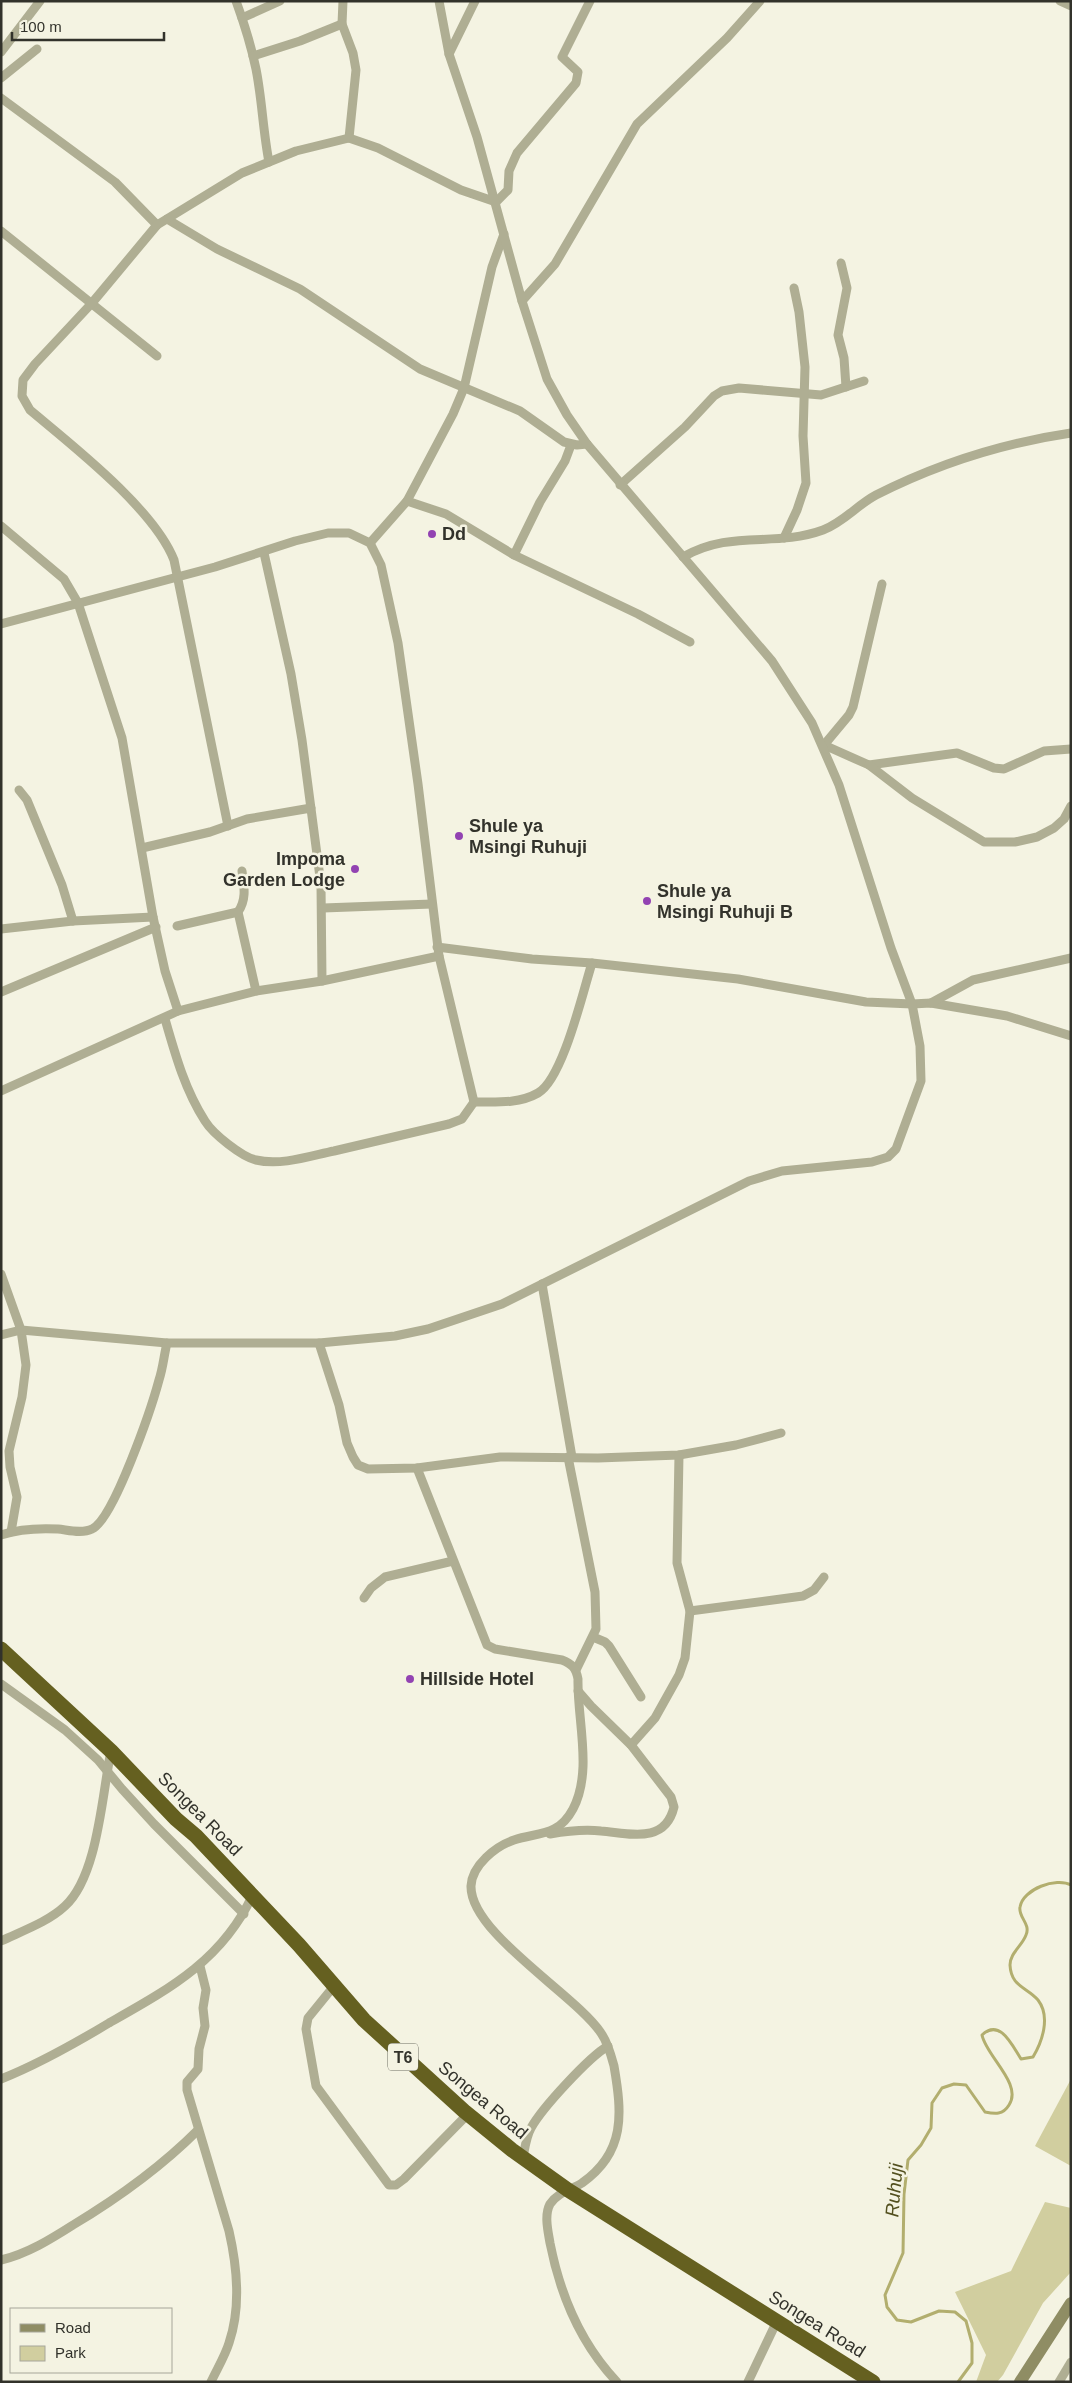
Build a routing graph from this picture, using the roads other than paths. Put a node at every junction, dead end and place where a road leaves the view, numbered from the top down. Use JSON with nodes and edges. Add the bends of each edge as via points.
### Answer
{"nodes":[{"id":1,"x":40,"y":1,"type":"edge"},
{"id":2,"x":236,"y":1,"type":"edge"},
{"id":3,"x":280,"y":1,"type":"edge"},
{"id":4,"x":343,"y":1,"type":"edge"},
{"id":5,"x":439,"y":1,"type":"edge"},
{"id":6,"x":475,"y":1,"type":"edge"},
{"id":7,"x":590,"y":1,"type":"edge"},
{"id":8,"x":760,"y":1,"type":"edge"},
{"id":9,"x":1060,"y":1,"type":"edge"},
{"id":10,"x":1071,"y":6,"type":"edge"},
{"id":11,"x":242,"y":18,"type":"junction"},
{"id":12,"x":342,"y":24,"type":"junction"},
{"id":13,"x":37,"y":49,"type":"dead end"},
{"id":14,"x":1,"y":52,"type":"edge"},
{"id":15,"x":449,"y":54,"type":"junction"},
{"id":16,"x":253,"y":56,"type":"junction"},
{"id":17,"x":1,"y":78,"type":"edge"},
{"id":18,"x":1,"y":98,"type":"edge"},
{"id":19,"x":349,"y":138,"type":"junction"},
{"id":20,"x":269,"y":162,"type":"junction"},
{"id":21,"x":496,"y":202,"type":"junction"},
{"id":22,"x":167,"y":219,"type":"junction"},
{"id":23,"x":157,"y":224,"type":"junction"},
{"id":24,"x":1,"y":231,"type":"edge"},
{"id":25,"x":504,"y":234,"type":"junction"},
{"id":26,"x":841,"y":263,"type":"dead end"},
{"id":27,"x":794,"y":288,"type":"dead end"},
{"id":28,"x":522,"y":301,"type":"junction"},
{"id":29,"x":92,"y":304,"type":"junction"},
{"id":30,"x":157,"y":356,"type":"dead end"},
{"id":31,"x":864,"y":381,"type":"dead end"},
{"id":32,"x":846,"y":387,"type":"junction"},
{"id":33,"x":464,"y":388,"type":"junction"},
{"id":34,"x":806,"y":393,"type":"junction"},
{"id":35,"x":1071,"y":433,"type":"edge"},
{"id":36,"x":587,"y":444,"type":"junction"},
{"id":37,"x":571,"y":445,"type":"junction"},
{"id":38,"x":620,"y":485,"type":"junction"},
{"id":39,"x":407,"y":501,"type":"junction"},
{"id":40,"x":1,"y":526,"type":"edge"},
{"id":41,"x":784,"y":538,"type":"junction"},
{"id":42,"x":370,"y":543,"type":"junction"},
{"id":43,"x":264,"y":552,"type":"junction"},
{"id":44,"x":514,"y":555,"type":"junction"},
{"id":45,"x":683,"y":557,"type":"junction"},
{"id":46,"x":177,"y":576,"type":"junction"},
{"id":47,"x":882,"y":584,"type":"dead end"},
{"id":48,"x":78,"y":603,"type":"junction"},
{"id":49,"x":1,"y":624,"type":"edge"},
{"id":50,"x":690,"y":642,"type":"dead end"},
{"id":51,"x":824,"y":745,"type":"junction"},
{"id":52,"x":1071,"y":749,"type":"edge"},
{"id":53,"x":869,"y":764,"type":"junction"},
{"id":54,"x":19,"y":790,"type":"dead end"},
{"id":55,"x":1071,"y":806,"type":"edge"},
{"id":56,"x":311,"y":808,"type":"junction"},
{"id":57,"x":228,"y":826,"type":"junction"},
{"id":58,"x":142,"y":848,"type":"junction"},
{"id":59,"x":242,"y":871,"type":"dead end"},
{"id":60,"x":432,"y":904,"type":"junction"},
{"id":61,"x":323,"y":908,"type":"junction"},
{"id":62,"x":238,"y":912,"type":"junction"},
{"id":63,"x":153,"y":917,"type":"junction"},
{"id":64,"x":73,"y":921,"type":"junction"},
{"id":65,"x":177,"y":926,"type":"dead end"},
{"id":66,"x":156,"y":928,"type":"junction"},
{"id":67,"x":1,"y":929,"type":"edge"},
{"id":68,"x":437,"y":946,"type":"junction"},
{"id":69,"x":438,"y":956,"type":"junction"},
{"id":70,"x":1071,"y":958,"type":"edge"},
{"id":71,"x":592,"y":963,"type":"junction"},
{"id":72,"x":322,"y":981,"type":"junction"},
{"id":73,"x":1,"y":992,"type":"edge"},
{"id":74,"x":256,"y":992,"type":"junction"},
{"id":75,"x":931,"y":1003,"type":"junction"},
{"id":76,"x":912,"y":1004,"type":"junction"},
{"id":77,"x":178,"y":1012,"type":"junction"},
{"id":78,"x":164,"y":1019,"type":"junction"},
{"id":79,"x":1071,"y":1036,"type":"edge"},
{"id":80,"x":1,"y":1091,"type":"edge"},
{"id":81,"x":474,"y":1102,"type":"junction"},
{"id":82,"x":1,"y":1274,"type":"edge"},
{"id":83,"x":542,"y":1284,"type":"junction"},
{"id":84,"x":22,"y":1330,"type":"junction"},
{"id":85,"x":1,"y":1335,"type":"edge"},
{"id":86,"x":167,"y":1343,"type":"junction"},
{"id":87,"x":319,"y":1343,"type":"junction"},
{"id":88,"x":780,"y":1433,"type":"dead end"},
{"id":89,"x":679,"y":1455,"type":"junction"},
{"id":90,"x":570,"y":1457,"type":"junction"},
{"id":91,"x":417,"y":1468,"type":"junction"},
{"id":92,"x":11,"y":1532,"type":"junction"},
{"id":93,"x":1,"y":1535,"type":"edge"},
{"id":94,"x":453,"y":1561,"type":"junction"},
{"id":95,"x":824,"y":1577,"type":"dead end"},
{"id":96,"x":364,"y":1598,"type":"dead end"},
{"id":97,"x":690,"y":1611,"type":"junction"},
{"id":98,"x":593,"y":1637,"type":"junction"},
{"id":99,"x":1,"y":1649,"type":"edge"},
{"id":100,"x":576,"y":1670,"type":"junction"},
{"id":101,"x":1,"y":1684,"type":"edge"},
{"id":102,"x":578,"y":1691,"type":"junction"},
{"id":103,"x":641,"y":1697,"type":"dead end"},
{"id":104,"x":631,"y":1745,"type":"junction"},
{"id":105,"x":111,"y":1750,"type":"junction"},
{"id":106,"x":107,"y":1770,"type":"junction"},
{"id":107,"x":544,"y":1834,"type":"junction"},
{"id":108,"x":253,"y":1894,"type":"junction"},
{"id":109,"x":244,"y":1914,"type":"junction"},
{"id":110,"x":1,"y":1941,"type":"edge"},
{"id":111,"x":200,"y":1966,"type":"junction"},
{"id":112,"x":334,"y":1986,"type":"junction"},
{"id":113,"x":608,"y":2046,"type":"junction"},
{"id":114,"x":1,"y":2079,"type":"edge"},
{"id":115,"x":468,"y":2114,"type":"junction"},
{"id":116,"x":198,"y":2130,"type":"junction"},
{"id":117,"x":523,"y":2158,"type":"junction"},
{"id":118,"x":568,"y":2190,"type":"junction"},
{"id":119,"x":1,"y":2260,"type":"edge"},
{"id":120,"x":1071,"y":2303,"type":"edge"},
{"id":121,"x":777,"y":2321,"type":"junction"},
{"id":122,"x":1071,"y":2362,"type":"edge"},
{"id":123,"x":211,"y":2382,"type":"edge"},
{"id":124,"x":618,"y":2382,"type":"edge"},
{"id":125,"x":748,"y":2382,"type":"edge"},
{"id":126,"x":873,"y":2382,"type":"edge"},
{"id":127,"x":1020,"y":2382,"type":"edge"},
{"id":128,"x":1059,"y":2382,"type":"edge"}],
"edges":[{"from":1,"to":14,"type":"street"},
{"from":2,"to":11,"type":"street"},
{"from":3,"to":11,"type":"street"},
{"from":4,"to":12,"type":"street"},
{"from":5,"to":15,"type":"street"},
{"from":6,"to":15,"type":"street"},
{"from":7,"to":21,"type":"street","via":[[562,57],[577,70],[576,83],[517,153],[509,171],[508,190]]},
{"from":8,"to":28,"type":"street","via":[[727,38],[638,124],[555,264]]},
{"from":9,"to":10,"type":"street"},
{"from":11,"to":16,"type":"street"},
{"from":12,"to":16,"type":"street"},
{"from":12,"to":19,"type":"street","via":[[356,70]]},
{"from":13,"to":17,"type":"street"},
{"from":15,"to":21,"type":"street"},
{"from":16,"to":20,"type":"street"},
{"from":18,"to":23,"type":"street","via":[[108,176]]},
{"from":19,"to":20,"type":"street","via":[[296,151]]},
{"from":19,"to":21,"type":"street","via":[[378,148],[461,190]]},
{"from":20,"to":22,"type":"street","via":[[242,173]]},
{"from":21,"to":25,"type":"street"},
{"from":22,"to":23,"type":"street"},
{"from":22,"to":33,"type":"street","via":[[218,249],[300,289],[414,366]]},
{"from":23,"to":29,"type":"street"},
{"from":24,"to":29,"type":"street"},
{"from":25,"to":28,"type":"street"},
{"from":25,"to":33,"type":"street","via":[[492,267]]},
{"from":26,"to":32,"type":"street","via":[[847,288],[838,335]]},
{"from":27,"to":34,"type":"street","via":[[803,339]]},
{"from":28,"to":36,"type":"street","via":[[547,378],[566,415]]},
{"from":29,"to":30,"type":"street"},
{"from":29,"to":46,"type":"street","via":[[35,364],[23,380],[22,396],[30,410],[122,491],[147,519],[168,545]]},
{"from":31,"to":32,"type":"street"},
{"from":32,"to":34,"type":"street","via":[[821,395]]},
{"from":33,"to":37,"type":"street","via":[[520,412]]},
{"from":33,"to":39,"type":"street"},
{"from":34,"to":38,"type":"street","via":[[740,388],[722,391]]},
{"from":34,"to":41,"type":"street","via":[[803,436],[806,484]]},
{"from":35,"to":41,"type":"street","via":[[1019,442],[941,466],[874,496],[831,526]]},
{"from":36,"to":37,"type":"street"},
{"from":36,"to":38,"type":"street"},
{"from":37,"to":44,"type":"street"},
{"from":38,"to":45,"type":"street"},
{"from":39,"to":42,"type":"street"},
{"from":39,"to":44,"type":"street","via":[[446,514]]},
{"from":40,"to":48,"type":"street","via":[[64,579]]},
{"from":41,"to":45,"type":"street","via":[[713,543]]},
{"from":42,"to":43,"type":"street","via":[[349,533],[328,533]]},
{"from":42,"to":60,"type":"street","via":[[381,565],[398,643]]},
{"from":43,"to":46,"type":"street"},
{"from":43,"to":56,"type":"street","via":[[292,674]]},
{"from":44,"to":50,"type":"street"},
{"from":45,"to":51,"type":"street","via":[[772,661]]},
{"from":46,"to":48,"type":"street"},
{"from":46,"to":57,"type":"street"},
{"from":47,"to":51,"type":"street","via":[[853,707]]},
{"from":48,"to":49,"type":"street"},
{"from":48,"to":58,"type":"street","via":[[122,738]]},
{"from":51,"to":53,"type":"street"},
{"from":51,"to":76,"type":"street"},
{"from":52,"to":53,"type":"street","via":[[1044,751],[1004,769],[958,753]]},
{"from":53,"to":55,"type":"street","via":[[912,798],[984,842],[1015,842],[1037,837],[1064,819]]},
{"from":54,"to":64,"type":"street","via":[[27,800],[62,885]]},
{"from":56,"to":57,"type":"street","via":[[247,818]]},
{"from":56,"to":61,"type":"street"},
{"from":57,"to":58,"type":"street"},
{"from":58,"to":63,"type":"street"},
{"from":59,"to":62,"type":"street","via":[[245,897]]},
{"from":60,"to":61,"type":"street"},
{"from":60,"to":68,"type":"street"},
{"from":61,"to":72,"type":"street"},
{"from":62,"to":65,"type":"street"},
{"from":62,"to":74,"type":"street"},
{"from":63,"to":64,"type":"street"},
{"from":63,"to":66,"type":"street"},
{"from":64,"to":67,"type":"street"},
{"from":66,"to":73,"type":"street"},
{"from":66,"to":77,"type":"street"},
{"from":68,"to":69,"type":"street"},
{"from":68,"to":71,"type":"street","via":[[532,959]]},
{"from":69,"to":72,"type":"street"},
{"from":69,"to":81,"type":"street"},
{"from":70,"to":75,"type":"street","via":[[973,980]]},
{"from":71,"to":76,"type":"street","via":[[738,979],[866,1002]]},
{"from":71,"to":81,"type":"street","via":[[550,1083],[539,1093],[522,1099]]},
{"from":72,"to":74,"type":"street"},
{"from":74,"to":77,"type":"street"},
{"from":75,"to":76,"type":"street"},
{"from":75,"to":79,"type":"street","via":[[1007,1016]]},
{"from":76,"to":83,"type":"street","via":[[920,1046],[921,1080],[896,1149],[888,1157],[872,1162],[782,1171],[749,1181]]},
{"from":77,"to":78,"type":"street"},
{"from":78,"to":80,"type":"street"},
{"from":78,"to":81,"type":"street","via":[[193,1100],[206,1123],[220,1138],[253,1160],[296,1159],[449,1124],[462,1119]]},
{"from":82,"to":84,"type":"street"},
{"from":83,"to":87,"type":"street","via":[[502,1304],[428,1329],[395,1336]]},
{"from":83,"to":90,"type":"street"},
{"from":84,"to":85,"type":"street"},
{"from":84,"to":86,"type":"street"},
{"from":84,"to":92,"type":"street","via":[[26,1365],[9,1451],[17,1497]]},
{"from":86,"to":87,"type":"street"},
{"from":86,"to":92,"type":"street","via":[[146,1423],[102,1520],[92,1529]]},
{"from":87,"to":91,"type":"street","via":[[340,1405],[347,1443],[358,1465],[368,1469]]},
{"from":88,"to":89,"type":"street"},
{"from":89,"to":90,"type":"street"},
{"from":89,"to":97,"type":"street","via":[[677,1563]]},
{"from":90,"to":91,"type":"street","via":[[500,1457]]},
{"from":90,"to":98,"type":"street","via":[[595,1592],[596,1629]]},
{"from":91,"to":94,"type":"street"},
{"from":92,"to":93,"type":"street"},
{"from":94,"to":96,"type":"street","via":[[385,1578]]},
{"from":94,"to":100,"type":"street","via":[[487,1645],[562,1660]]},
{"from":95,"to":97,"type":"street","via":[[814,1590],[803,1596]]},
{"from":97,"to":104,"type":"street","via":[[685,1658],[679,1675],[655,1718]]},
{"from":98,"to":100,"type":"street"},
{"from":98,"to":103,"type":"street","via":[[609,1646]]},
{"from":99,"to":105,"type":"highway","name":"Songea Road","number":"T6"},
{"from":100,"to":102,"type":"street"},
{"from":101,"to":106,"type":"street","via":[[64,1730]]},
{"from":102,"to":104,"type":"street"},
{"from":102,"to":107,"type":"street","via":[[582,1757],[580,1788],[572,1809],[559,1826]]},
{"from":104,"to":107,"type":"street","via":[[670,1797],[674,1807],[666,1823],[650,1833],[635,1836],[600,1830]]},
{"from":105,"to":106,"type":"street"},
{"from":105,"to":108,"type":"highway","name":"Songea Road","number":"T6","via":[[176,1820]]},
{"from":106,"to":109,"type":"street","via":[[154,1824]]},
{"from":106,"to":110,"type":"street","via":[[89,1866],[79,1890],[63,1908]]},
{"from":107,"to":113,"type":"street","via":[[514,1840],[491,1853],[473,1877],[471,1890],[475,1904],[521,1958],[592,2021]]},
{"from":108,"to":109,"type":"street"},
{"from":108,"to":112,"type":"highway","name":"Songea Road","number":"T6"},
{"from":109,"to":111,"type":"street"},
{"from":111,"to":114,"type":"street","via":[[174,1986],[76,2043]]},
{"from":111,"to":116,"type":"street","via":[[206,1990],[205,2026],[198,2069],[187,2085]]},
{"from":112,"to":115,"type":"highway","name":"Songea Road","number":"T6","via":[[379,2034]]},
{"from":112,"to":115,"type":"street","via":[[308,2018],[306,2029],[316,2086],[384,2181],[392,2187],[396,2185]]},
{"from":113,"to":117,"type":"street","via":[[590,2059],[537,2118],[528,2133]]},
{"from":113,"to":118,"type":"street","via":[[614,2065],[620,2126],[617,2140],[606,2162],[582,2183]]},
{"from":115,"to":117,"type":"highway","name":"Songea Road","number":"T6"},
{"from":116,"to":119,"type":"street","via":[[166,2160],[99,2209],[25,2252]]},
{"from":116,"to":123,"type":"street","via":[[231,2241],[236,2279],[235,2315],[229,2343]]},
{"from":117,"to":118,"type":"highway","name":"Songea Road","number":"T6"},
{"from":118,"to":121,"type":"highway","name":"Songea Road","number":"T6"},
{"from":118,"to":124,"type":"street","via":[[549,2206],[547,2219],[555,2269],[565,2300],[578,2325]]},
{"from":120,"to":127,"type":"main road"},
{"from":121,"to":125,"type":"street"},
{"from":121,"to":126,"type":"highway","name":"Songea Road","number":"T6"},
{"from":122,"to":128,"type":"street"}]}
